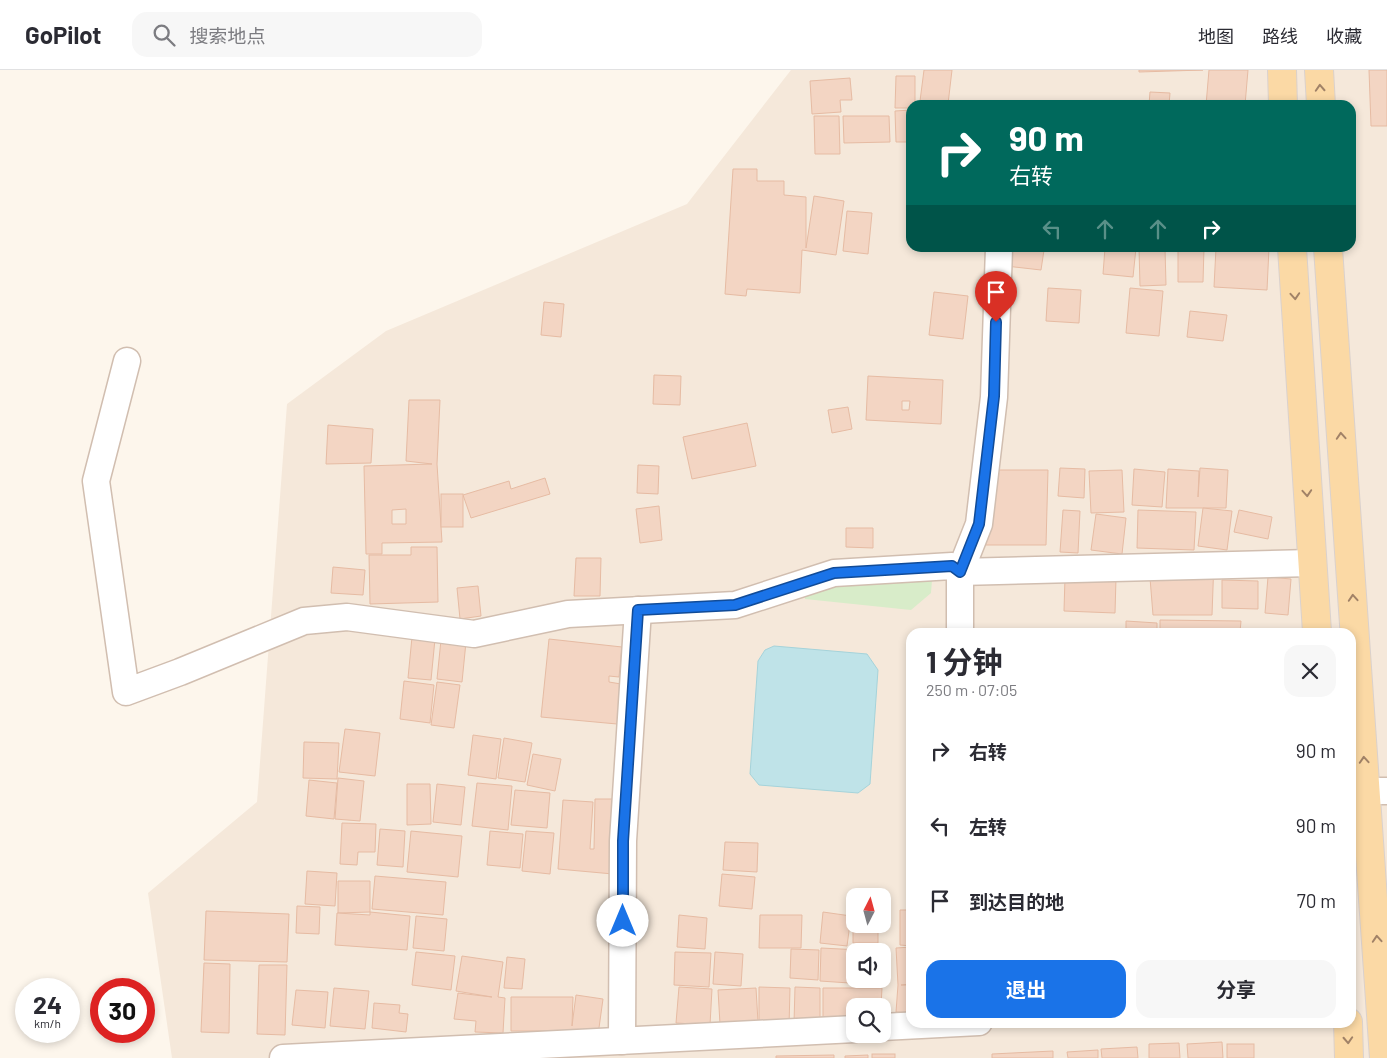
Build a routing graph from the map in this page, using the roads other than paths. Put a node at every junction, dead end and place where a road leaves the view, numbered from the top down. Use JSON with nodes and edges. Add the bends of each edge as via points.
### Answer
{"nodes":[{"id":1,"x":1282,"y":70,"type":"edge"},
{"id":2,"x":1319,"y":70,"type":"edge"},
{"id":3,"x":1284,"y":100,"type":"edge"},
{"id":4,"x":1321,"y":100,"type":"edge"},
{"id":5,"x":999,"y":252,"type":"edge"},
{"id":6,"x":1292,"y":252,"type":"edge"},
{"id":7,"x":1328,"y":252,"type":"edge"},
{"id":8,"x":127,"y":361,"type":"dead end"},
{"id":9,"x":1312,"y":563,"type":"junction"},
{"id":10,"x":960,"y":572,"type":"junction"},
{"id":11,"x":638,"y":610,"type":"junction"},
{"id":12,"x":960,"y":628,"type":"edge"},
{"id":13,"x":1317,"y":628,"type":"edge"},
{"id":14,"x":1377,"y":791,"type":"edge"},
{"id":15,"x":906,"y":1026,"type":"edge"},
{"id":16,"x":891,"y":1027,"type":"edge"},
{"id":17,"x":1348,"y":1028,"type":"edge"},
{"id":18,"x":846,"y":1029,"type":"edge"},
{"id":19,"x":622,"y":1040,"type":"junction"},
{"id":20,"x":1385,"y":1056,"type":"edge"},
{"id":21,"x":283,"y":1058,"type":"edge"},
{"id":22,"x":1349,"y":1058,"type":"edge"}],
"edges":[{"from":1,"to":3,"type":"main road"},
{"from":4,"to":2,"type":"main road","one_way":true},
{"from":5,"to":10,"type":"street","via":[[994,396],[979,524]]},
{"from":6,"to":9,"type":"main road","one_way":true},
{"from":14,"to":7,"type":"main road","one_way":true},
{"from":8,"to":11,"type":"street","via":[[96,481],[126,692],[304,621],[347,617],[474,634],[568,614]]},
{"from":9,"to":10,"type":"street"},
{"from":9,"to":13,"type":"main road"},
{"from":10,"to":11,"type":"street","via":[[952,566],[834,573],[735,605]]},
{"from":10,"to":12,"type":"street"},
{"from":11,"to":19,"type":"street","via":[[623,841]]},
{"from":20,"to":14,"type":"main road","one_way":true},
{"from":15,"to":16,"type":"street"},
{"from":17,"to":22,"type":"main road","one_way":true},
{"from":18,"to":19,"type":"street"},
{"from":19,"to":21,"type":"street"}]}
